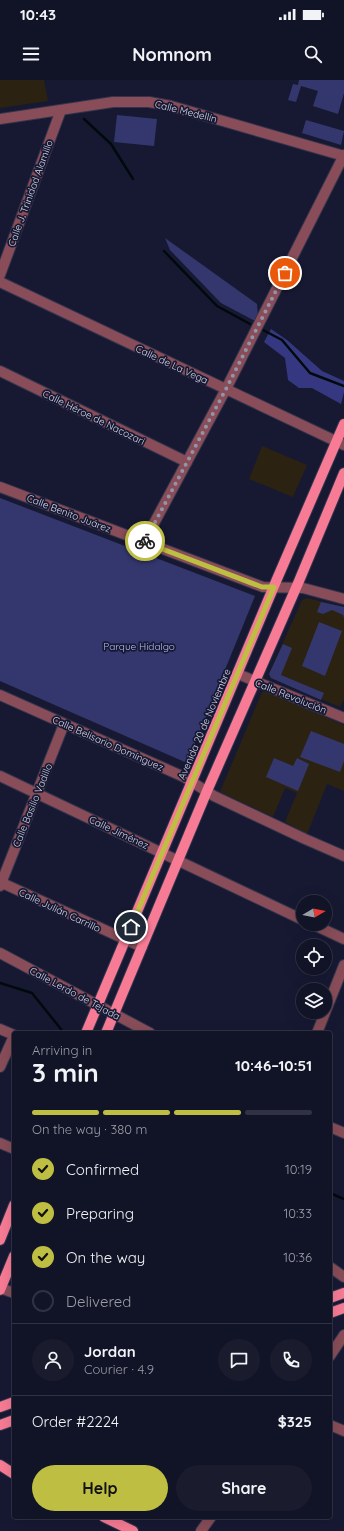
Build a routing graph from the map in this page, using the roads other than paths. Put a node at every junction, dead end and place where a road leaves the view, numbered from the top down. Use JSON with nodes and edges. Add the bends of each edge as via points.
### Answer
{"nodes":[{"id":1,"x":61,"y":110,"type":"junction"},
{"id":2,"x":0,"y":119,"type":"edge"},
{"id":3,"x":344,"y":156,"type":"edge"},
{"id":4,"x":0,"y":275,"type":"edge"},
{"id":5,"x":0,"y":282,"type":"edge"},
{"id":6,"x":0,"y":371,"type":"edge"},
{"id":7,"x":226,"y":389,"type":"junction"},
{"id":8,"x":344,"y":424,"type":"edge"},
{"id":9,"x":340,"y":444,"type":"edge"},
{"id":10,"x":187,"y":462,"type":"junction"},
{"id":11,"x":344,"y":473,"type":"edge"},
{"id":12,"x":0,"y":487,"type":"edge"},
{"id":13,"x":144,"y":542,"type":"junction"},
{"id":14,"x":274,"y":587,"type":"junction"},
{"id":15,"x":296,"y":588,"type":"junction"},
{"id":16,"x":344,"y":599,"type":"edge"},
{"id":17,"x":238,"y":674,"type":"junction"},
{"id":18,"x":255,"y":681,"type":"junction"},
{"id":19,"x":0,"y":695,"type":"edge"},
{"id":20,"x":344,"y":718,"type":"edge"},
{"id":21,"x":64,"y":724,"type":"junction"},
{"id":22,"x":0,"y":776,"type":"edge"},
{"id":23,"x":192,"y":782,"type":"junction"},
{"id":24,"x":207,"y":791,"type":"junction"},
{"id":25,"x":37,"y":794,"type":"junction"},
{"id":26,"x":162,"y":853,"type":"junction"},
{"id":27,"x":344,"y":856,"type":"edge"},
{"id":28,"x":178,"y":860,"type":"junction"},
{"id":29,"x":0,"y":884,"type":"edge"},
{"id":30,"x":296,"y":917,"type":"edge"},
{"id":31,"x":327,"y":931,"type":"edge"},
{"id":32,"x":344,"y":939,"type":"edge"},
{"id":33,"x":126,"y":940,"type":"junction"},
{"id":34,"x":142,"y":947,"type":"junction"},
{"id":35,"x":0,"y":953,"type":"edge"},
{"id":36,"x":344,"y":965,"type":"edge"},
{"id":37,"x":98,"y":1005,"type":"junction"},
{"id":38,"x":114,"y":1014,"type":"junction"},
{"id":39,"x":0,"y":1029,"type":"edge"},
{"id":40,"x":87,"y":1031,"type":"edge"},
{"id":41,"x":107,"y":1031,"type":"edge"},
{"id":42,"x":146,"y":1031,"type":"edge"},
{"id":43,"x":318,"y":1031,"type":"edge"},
{"id":44,"x":12,"y":1035,"type":"edge"},
{"id":45,"x":12,"y":1040,"type":"edge"},
{"id":46,"x":0,"y":1067,"type":"edge"},
{"id":47,"x":332,"y":1128,"type":"edge"},
{"id":48,"x":344,"y":1133,"type":"edge"},
{"id":49,"x":0,"y":1143,"type":"edge"},
{"id":50,"x":12,"y":1147,"type":"edge"},
{"id":51,"x":12,"y":1211,"type":"edge"},
{"id":52,"x":0,"y":1240,"type":"edge"},
{"id":53,"x":12,"y":1261,"type":"edge"},
{"id":54,"x":332,"y":1269,"type":"edge"},
{"id":55,"x":344,"y":1278,"type":"edge"},
{"id":56,"x":0,"y":1289,"type":"edge"},
{"id":57,"x":12,"y":1292,"type":"edge"},
{"id":58,"x":344,"y":1293,"type":"edge"},
{"id":59,"x":332,"y":1297,"type":"edge"},
{"id":60,"x":344,"y":1308,"type":"edge"},
{"id":61,"x":332,"y":1312,"type":"edge"},
{"id":62,"x":344,"y":1335,"type":"edge"},
{"id":63,"x":332,"y":1353,"type":"edge"},
{"id":64,"x":12,"y":1403,"type":"edge"},
{"id":65,"x":0,"y":1407,"type":"edge"},
{"id":66,"x":12,"y":1421,"type":"edge"},
{"id":67,"x":0,"y":1425,"type":"edge"},
{"id":68,"x":332,"y":1426,"type":"edge"},
{"id":69,"x":344,"y":1431,"type":"edge"},
{"id":70,"x":108,"y":1519,"type":"edge"},
{"id":71,"x":210,"y":1519,"type":"edge"},
{"id":72,"x":133,"y":1531,"type":"edge"},
{"id":73,"x":201,"y":1531,"type":"edge"}],
"edges":[{"from":1,"to":2,"type":"street","name":"Calle Medellín"},
{"from":1,"to":3,"type":"street","name":"Calle Medellín","via":[[113,102],[149,102],[171,106]]},
{"from":1,"to":4,"type":"street","name":"Calle J. Trinidad Alamillo"},
{"from":3,"to":7,"type":"street"},
{"from":5,"to":7,"type":"street","name":"Calle de La Vega"},
{"from":6,"to":10,"type":"street","name":"Calle Héroe de Nacozari"},
{"from":7,"to":9,"type":"street","name":"Calle de La Vega"},
{"from":7,"to":10,"type":"street"},
{"from":8,"to":9,"type":"main road","name":"Avenida 20 de Noviembre"},
{"from":9,"to":14,"type":"main road","name":"Avenida 20 de Noviembre"},
{"from":10,"to":13,"type":"street"},
{"from":11,"to":15,"type":"main road"},
{"from":12,"to":13,"type":"street","name":"Calle Benito Juárez"},
{"from":13,"to":14,"type":"street","name":"Calle Benito Juárez","via":[[262,587]]},
{"from":14,"to":15,"type":"street","name":"Calle Benito Juárez"},
{"from":14,"to":17,"type":"main road","name":"Avenida 20 de Noviembre"},
{"from":15,"to":16,"type":"street","name":"Calle Benito Juárez"},
{"from":15,"to":18,"type":"main road"},
{"from":17,"to":18,"type":"street","name":"Calle Revolución"},
{"from":17,"to":23,"type":"main road","name":"Avenida 20 de Noviembre"},
{"from":18,"to":20,"type":"street","name":"Calle Revolución"},
{"from":18,"to":24,"type":"main road"},
{"from":19,"to":21,"type":"street","name":"Calle Belisario Domínguez"},
{"from":21,"to":23,"type":"street","name":"Calle Belisario Domínguez"},
{"from":21,"to":25,"type":"street","name":"Calle Basilio Vadillo"},
{"from":22,"to":25,"type":"street","name":"Calle Jiménez"},
{"from":23,"to":24,"type":"street","name":"Calle Belisario Domínguez"},
{"from":23,"to":26,"type":"main road","name":"Avenida 20 de Noviembre"},
{"from":24,"to":27,"type":"street","name":"Calle Belisario Domínguez"},
{"from":24,"to":28,"type":"main road"},
{"from":25,"to":26,"type":"street","name":"Calle Jiménez"},
{"from":25,"to":29,"type":"street","name":"Calle Basilio Vadillo"},
{"from":26,"to":28,"type":"street","name":"Calle Jiménez"},
{"from":26,"to":33,"type":"main road","name":"Avenida 20 de Noviembre"},
{"from":28,"to":30,"type":"street","name":"Calle Jiménez"},
{"from":28,"to":34,"type":"main road"},
{"from":29,"to":33,"type":"street","name":"Calle Julián Carrillo"},
{"from":31,"to":32,"type":"street"},
{"from":33,"to":34,"type":"street","name":"Calle Julián Carrillo"},
{"from":33,"to":37,"type":"main road","name":"Avenida 20 de Noviembre"},
{"from":34,"to":38,"type":"main road"},
{"from":35,"to":37,"type":"street","name":"Calle Lerdo de Tejada"},
{"from":36,"to":43,"type":"street"},
{"from":37,"to":38,"type":"street","name":"Calle Lerdo de Tejada"},
{"from":37,"to":40,"type":"main road","name":"Avenida 20 de Noviembre"},
{"from":38,"to":41,"type":"main road"},
{"from":38,"to":42,"type":"street","name":"Calle Lerdo de Tejada"},
{"from":39,"to":44,"type":"street"},
{"from":45,"to":46,"type":"street"},
{"from":47,"to":48,"type":"street"},
{"from":49,"to":50,"type":"street"},
{"from":51,"to":52,"type":"main road"},
{"from":53,"to":56,"type":"main road"},
{"from":54,"to":55,"type":"street"},
{"from":56,"to":57,"type":"street"},
{"from":58,"to":59,"type":"main road"},
{"from":60,"to":61,"type":"main road"},
{"from":62,"to":63,"type":"street"},
{"from":64,"to":65,"type":"main road"},
{"from":66,"to":67,"type":"main road"},
{"from":68,"to":69,"type":"street"},
{"from":70,"to":72,"type":"main road"},
{"from":71,"to":73,"type":"street"}]}
